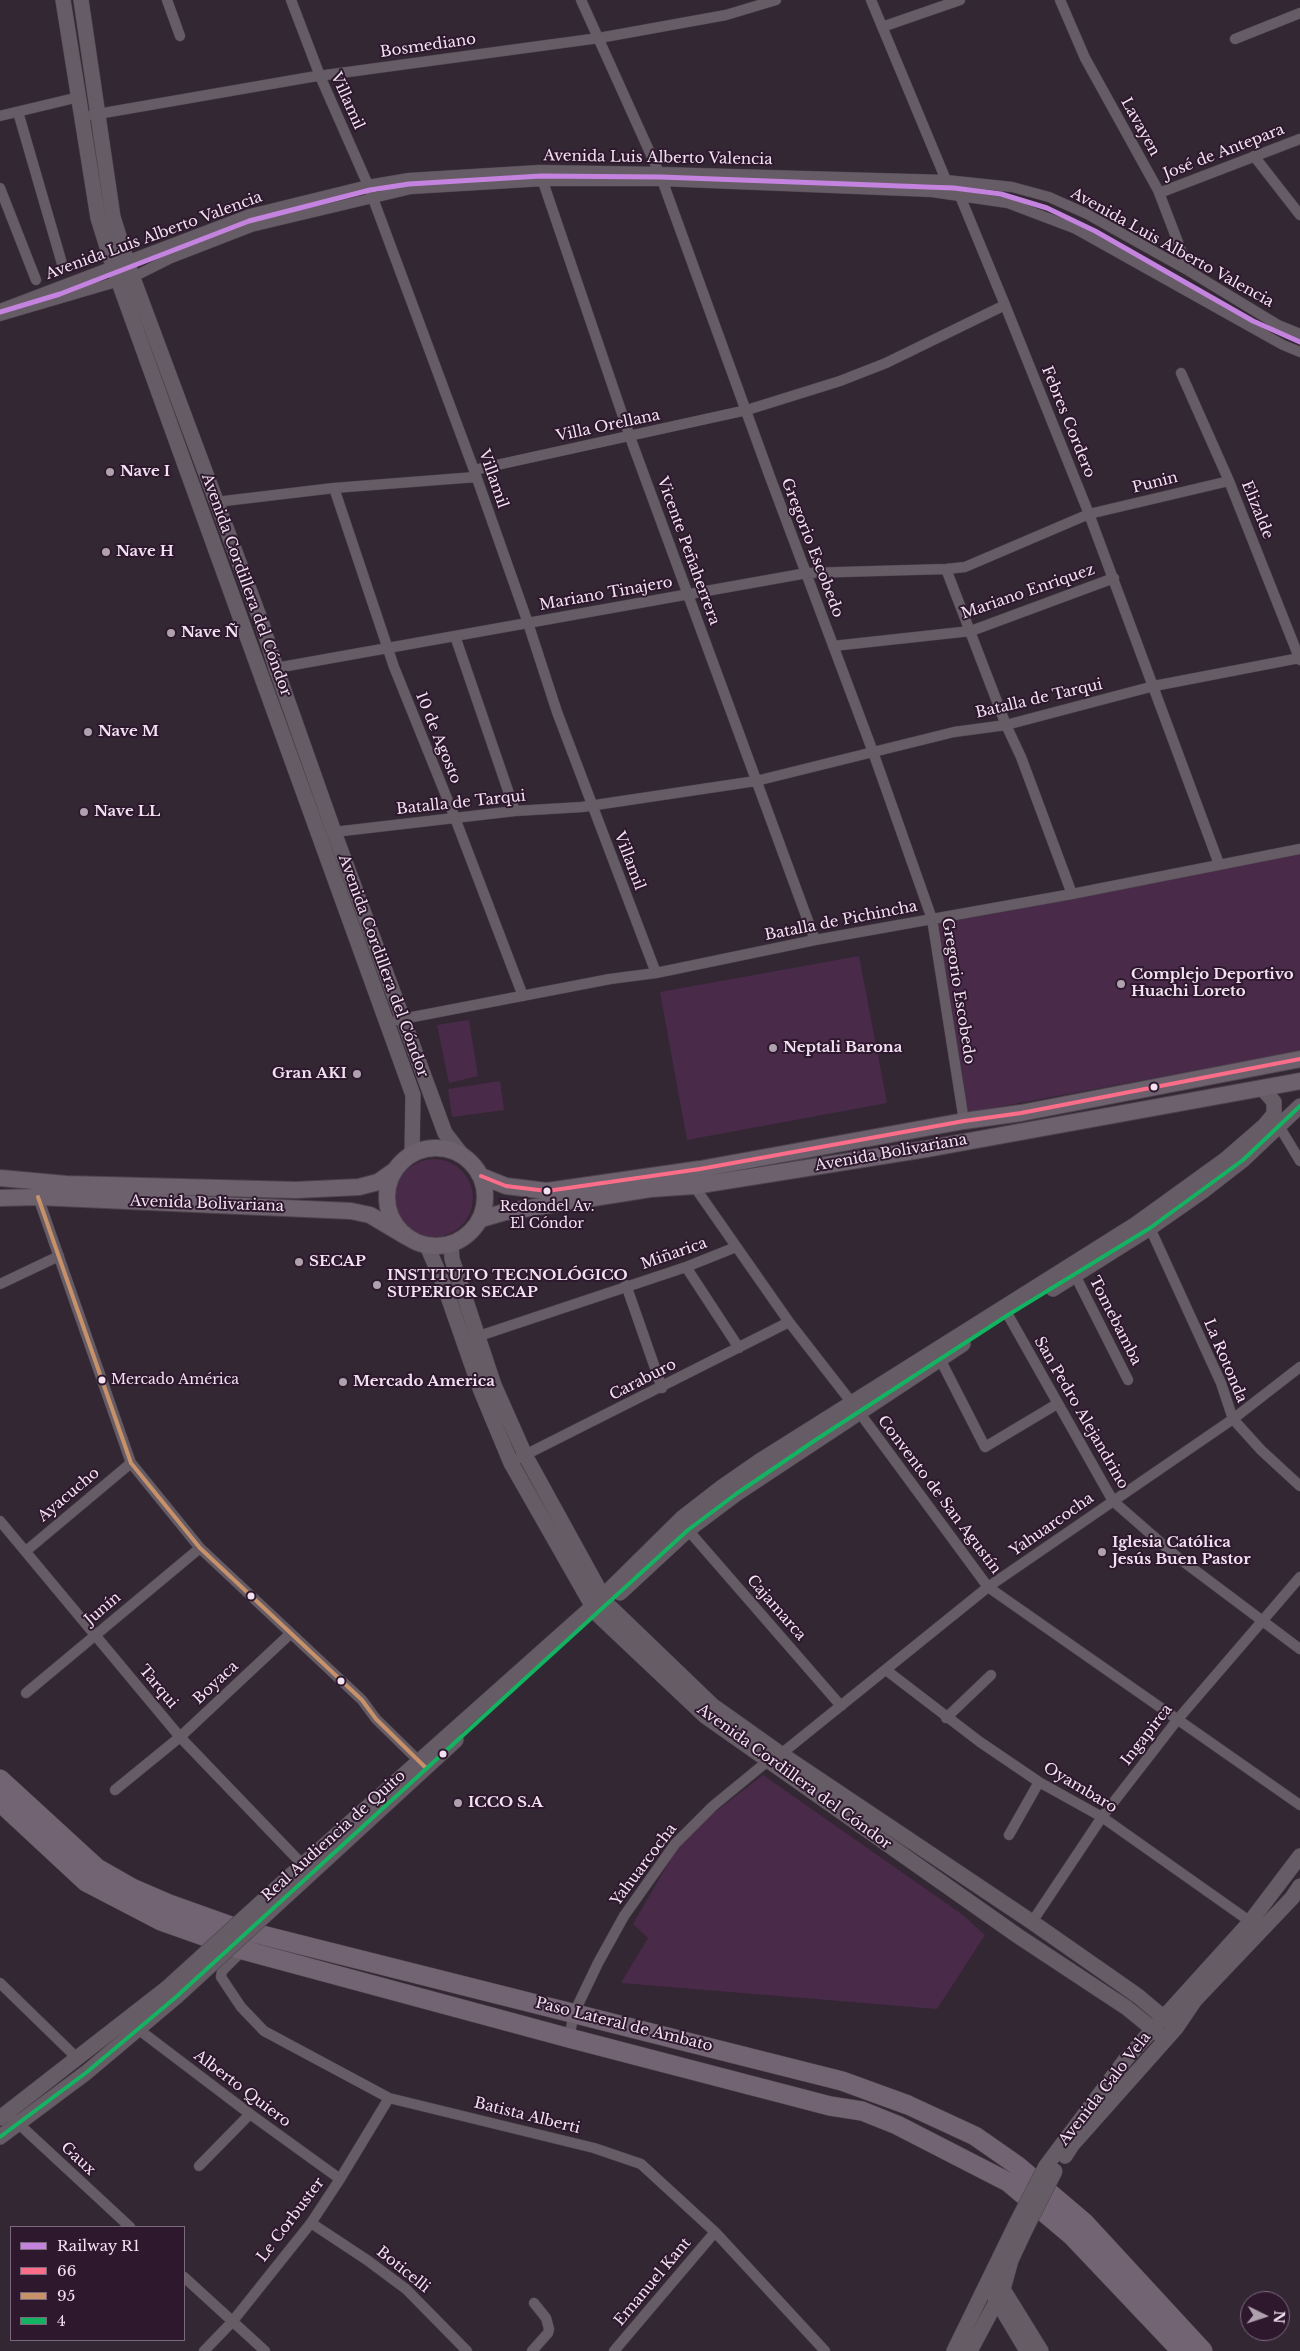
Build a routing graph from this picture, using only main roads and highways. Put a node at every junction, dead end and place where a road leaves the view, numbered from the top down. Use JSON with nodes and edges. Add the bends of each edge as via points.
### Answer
{"nodes":[{"id":1,"x":1300,"y":1059,"type":"edge"},
{"id":2,"x":1300,"y":1081,"type":"edge"},
{"id":3,"x":395,"y":1170,"type":"junction"},
{"id":4,"x":480,"y":1176,"type":"junction"},
{"id":5,"x":0,"y":1178,"type":"edge"},
{"id":6,"x":0,"y":1198,"type":"edge"},
{"id":7,"x":481,"y":1219,"type":"junction"},
{"id":8,"x":407,"y":1237,"type":"junction"},
{"id":9,"x":0,"y":1779,"type":"edge"},
{"id":10,"x":0,"y":1802,"type":"edge"},
{"id":11,"x":1181,"y":2351,"type":"edge"},
{"id":12,"x":1203,"y":2351,"type":"edge"}],
"edges":[{"from":1,"to":4,"type":"main road","name":"Avenida Bolivariana","via":[[1021,1113],[547,1192],[506,1186]]},
{"from":2,"to":7,"type":"main road","name":"Avenida Bolivariana","via":[[926,1149],[694,1186],[650,1189],[505,1212]]},
{"from":3,"to":4,"type":"main road","name":"Avenida Bolivariana","via":[[412,1154],[436,1148],[450,1149],[462,1155]]},
{"from":3,"to":5,"type":"main road","name":"Avenida Bolivariana","via":[[378,1182],[359,1187],[296,1190],[66,1184]]},
{"from":3,"to":8,"type":"main road","name":"Avenida Bolivariana","via":[[387,1193],[388,1206],[391,1218]]},
{"from":4,"to":7,"type":"main road","name":"Avenida Bolivariana","via":[[485,1190]]},
{"from":6,"to":8,"type":"main road","name":"Avenida Bolivariana","via":[[351,1211],[370,1215]]},
{"from":7,"to":8,"type":"main road","name":"Avenida Bolivariana","via":[[468,1234],[451,1244],[427,1246]]},
{"from":9,"to":12,"type":"highway","name":"Paso Lateral de Ambato","via":[[97,1868],[169,1904],[242,1930],[842,2081],[908,2105],[975,2136],[1018,2166],[1084,2222]]},
{"from":10,"to":11,"type":"highway","name":"Paso Lateral de Ambato","via":[[86,1882],[161,1921],[243,1950],[830,2106],[862,2111],[897,2125],[1008,2182],[1072,2236]]}]}
